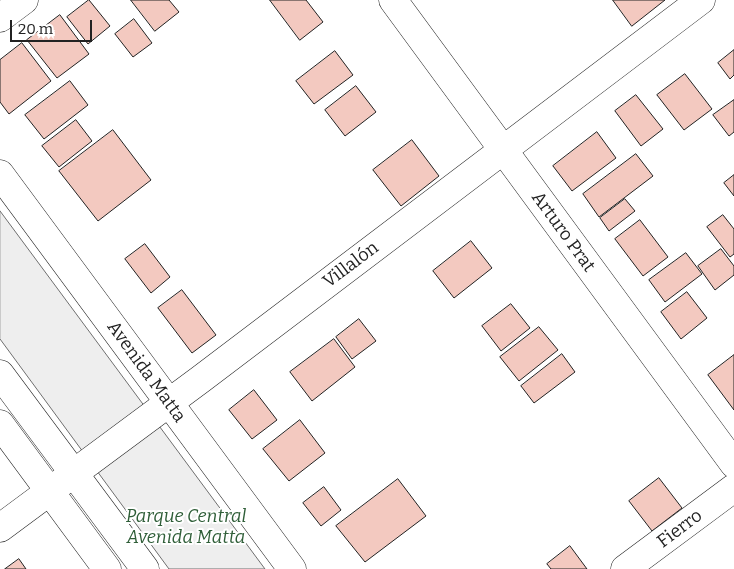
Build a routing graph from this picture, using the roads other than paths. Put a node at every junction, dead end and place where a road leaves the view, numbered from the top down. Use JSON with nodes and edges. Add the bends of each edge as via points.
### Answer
{"nodes":[{"id":1,"x":24,"y":0,"type":"edge"},
{"id":2,"x":392,"y":0,"type":"edge"},
{"id":3,"x":701,"y":0,"type":"edge"},
{"id":4,"x":0,"y":18,"type":"edge"},
{"id":5,"x":503,"y":150,"type":"junction"},
{"id":6,"x":0,"y":174,"type":"edge"},
{"id":7,"x":0,"y":374,"type":"edge"},
{"id":8,"x":169,"y":403,"type":"junction"},
{"id":9,"x":0,"y":424,"type":"edge"},
{"id":10,"x":734,"y":464,"type":"edge"},
{"id":11,"x":74,"y":474,"type":"junction"},
{"id":12,"x":734,"y":488,"type":"edge"},
{"id":13,"x":50,"y":492,"type":"junction"},
{"id":14,"x":0,"y":528,"type":"edge"},
{"id":15,"x":107,"y":569,"type":"edge"},
{"id":16,"x":145,"y":569,"type":"edge"},
{"id":17,"x":292,"y":569,"type":"edge"},
{"id":18,"x":625,"y":569,"type":"edge"}],
"edges":[{"from":1,"to":4,"type":"street"},
{"from":2,"to":5,"type":"street","name":"Arturo Prat"},
{"from":3,"to":5,"type":"street","name":"Villalón"},
{"from":5,"to":8,"type":"street","name":"Villalón"},
{"from":5,"to":10,"type":"street","name":"Arturo Prat"},
{"from":6,"to":8,"type":"street","name":"Avenida Matta"},
{"from":7,"to":11,"type":"street"},
{"from":8,"to":11,"type":"street","name":"Villalón"},
{"from":8,"to":17,"type":"street","name":"Avenida Matta"},
{"from":9,"to":13,"type":"street"},
{"from":11,"to":13,"type":"street","name":"Villalón"},
{"from":11,"to":16,"type":"street"},
{"from":12,"to":18,"type":"street","name":"Fierro"},
{"from":13,"to":14,"type":"street","name":"Villalón"},
{"from":13,"to":15,"type":"street"}]}
